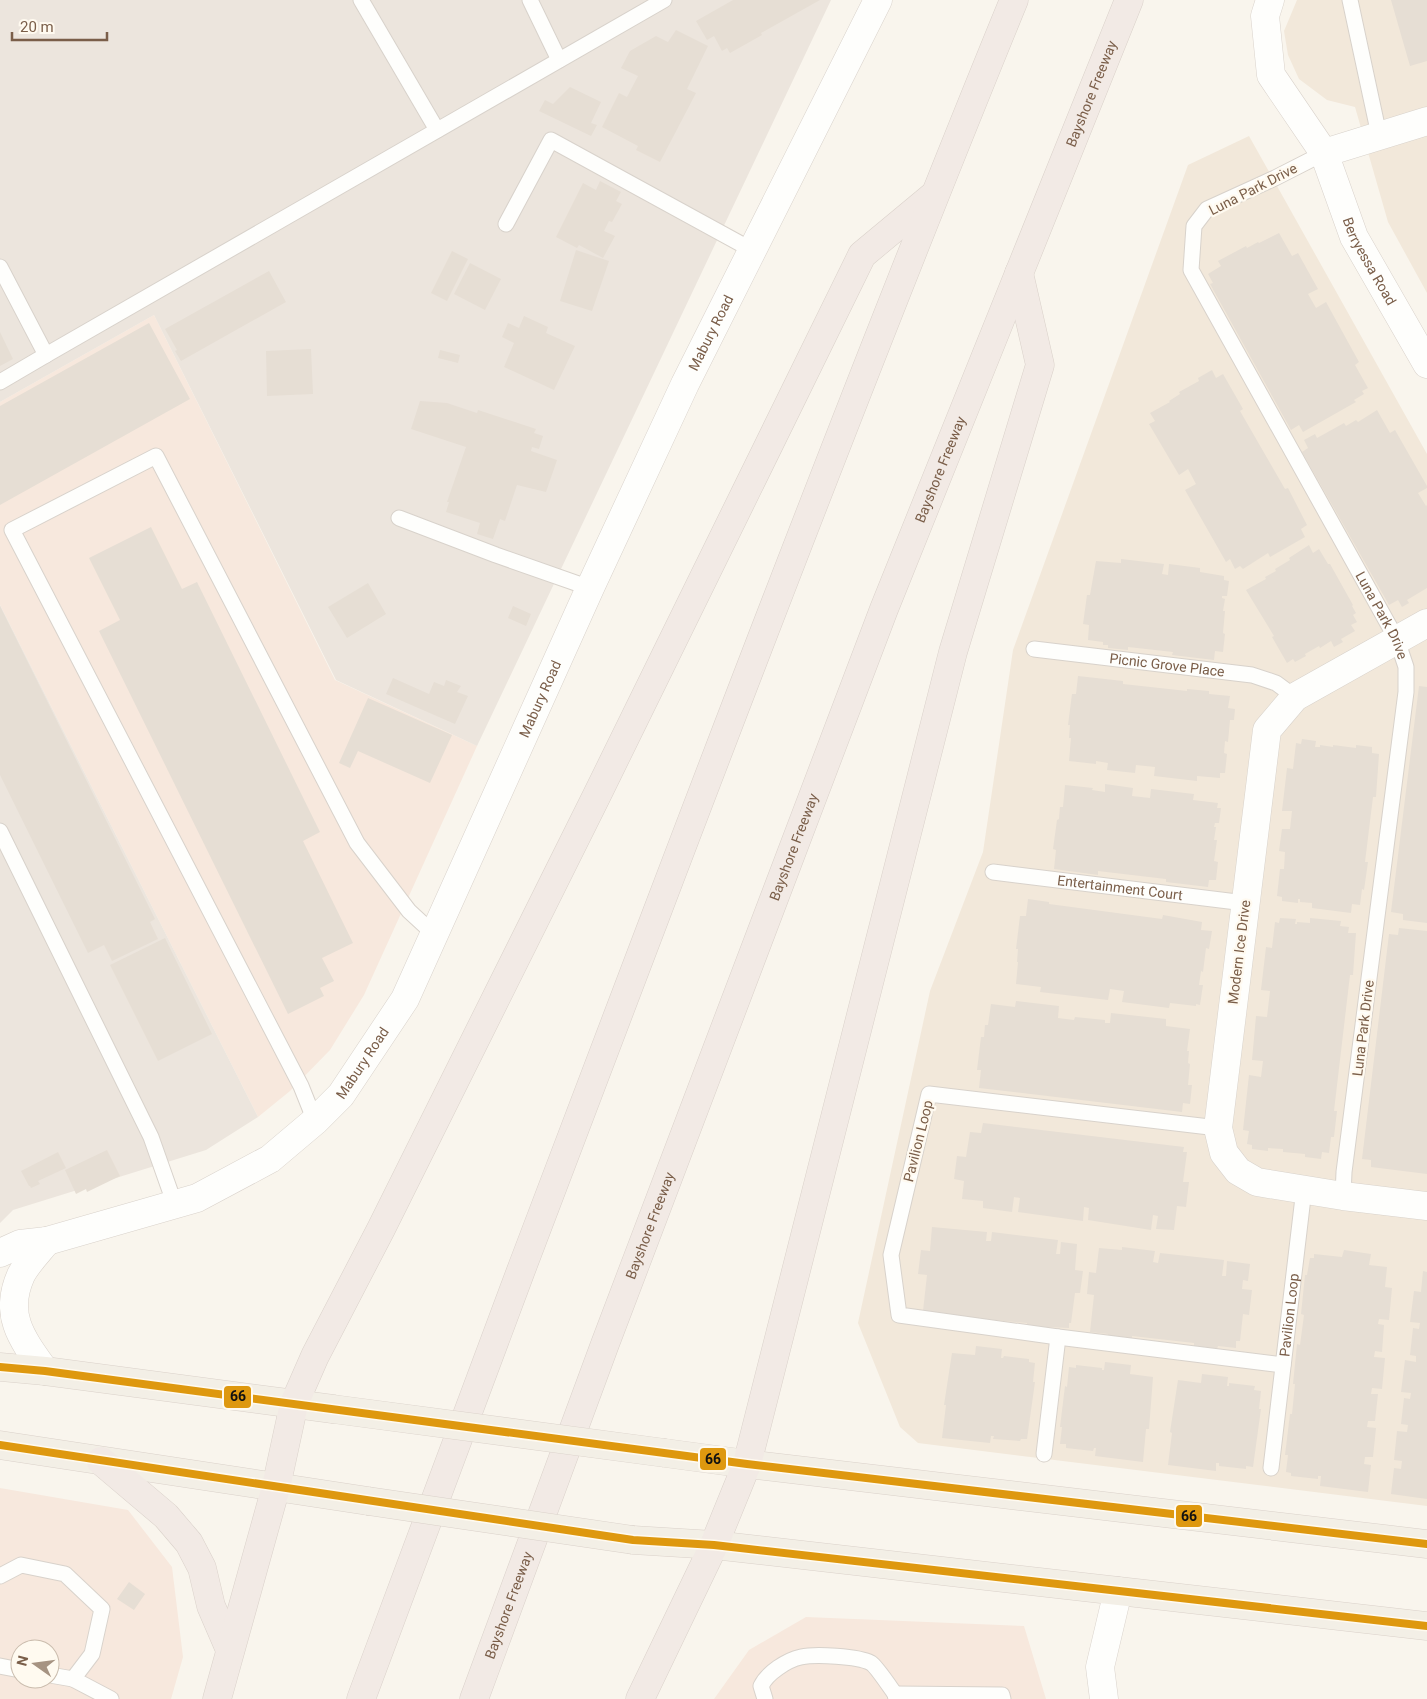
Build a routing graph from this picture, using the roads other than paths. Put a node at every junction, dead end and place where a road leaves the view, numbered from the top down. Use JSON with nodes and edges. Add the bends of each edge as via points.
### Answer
{"nodes":[{"id":1,"x":361,"y":0,"type":"edge"},
{"id":2,"x":530,"y":0,"type":"edge"},
{"id":3,"x":664,"y":0,"type":"edge"},
{"id":4,"x":878,"y":0,"type":"edge"},
{"id":5,"x":1014,"y":0,"type":"edge"},
{"id":6,"x":1129,"y":0,"type":"edge"},
{"id":7,"x":1270,"y":0,"type":"edge"},
{"id":8,"x":1350,"y":0,"type":"edge"},
{"id":9,"x":559,"y":60,"type":"junction"},
{"id":10,"x":1427,"y":121,"type":"edge"},
{"id":11,"x":437,"y":130,"type":"junction"},
{"id":12,"x":1379,"y":135,"type":"junction"},
{"id":13,"x":1324,"y":153,"type":"junction"},
{"id":14,"x":934,"y":195,"type":"junction"},
{"id":15,"x":506,"y":224,"type":"dead end"},
{"id":16,"x":752,"y":250,"type":"junction"},
{"id":17,"x":0,"y":268,"type":"edge"},
{"id":18,"x":1019,"y":273,"type":"junction"},
{"id":19,"x":46,"y":355,"type":"junction"},
{"id":20,"x":1427,"y":364,"type":"edge"},
{"id":21,"x":0,"y":382,"type":"edge"},
{"id":22,"x":400,"y":518,"type":"dead end"},
{"id":23,"x":590,"y":588,"type":"junction"},
{"id":24,"x":1427,"y":623,"type":"edge"},
{"id":25,"x":1396,"y":640,"type":"junction"},
{"id":26,"x":1034,"y":650,"type":"dead end"},
{"id":27,"x":1295,"y":697,"type":"junction"},
{"id":28,"x":0,"y":831,"type":"edge"},
{"id":29,"x":993,"y":872,"type":"dead end"},
{"id":30,"x":1245,"y":903,"type":"junction"},
{"id":31,"x":435,"y":935,"type":"junction"},
{"id":32,"x":316,"y":1121,"type":"junction"},
{"id":33,"x":1218,"y":1128,"type":"junction"},
{"id":34,"x":1304,"y":1189,"type":"junction"},
{"id":35,"x":1343,"y":1196,"type":"junction"},
{"id":36,"x":175,"y":1205,"type":"junction"},
{"id":37,"x":1427,"y":1206,"type":"edge"},
{"id":38,"x":47,"y":1241,"type":"junction"},
{"id":39,"x":0,"y":1253,"type":"edge"},
{"id":40,"x":1058,"y":1338,"type":"junction"},
{"id":41,"x":1283,"y":1365,"type":"junction"},
{"id":42,"x":0,"y":1367,"type":"edge"},
{"id":43,"x":45,"y":1371,"type":"junction"},
{"id":44,"x":294,"y":1404,"type":"junction"},
{"id":45,"x":0,"y":1445,"type":"edge"},
{"id":46,"x":1044,"y":1454,"type":"dead end"},
{"id":47,"x":101,"y":1461,"type":"junction"},
{"id":48,"x":747,"y":1464,"type":"junction"},
{"id":49,"x":1271,"y":1468,"type":"dead end"},
{"id":50,"x":276,"y":1487,"type":"junction"},
{"id":51,"x":1427,"y":1544,"type":"edge"},
{"id":52,"x":714,"y":1545,"type":"junction"},
{"id":53,"x":0,"y":1576,"type":"edge"},
{"id":54,"x":1118,"y":1591,"type":"junction"},
{"id":55,"x":1427,"y":1626,"type":"edge"},
{"id":56,"x":230,"y":1650,"type":"junction"},
{"id":57,"x":60,"y":1677,"type":"edge"},
{"id":58,"x":73,"y":1679,"type":"junction"},
{"id":59,"x":896,"y":1696,"type":"edge"},
{"id":60,"x":111,"y":1699,"type":"edge"},
{"id":61,"x":217,"y":1699,"type":"edge"},
{"id":62,"x":361,"y":1699,"type":"edge"},
{"id":63,"x":474,"y":1699,"type":"edge"},
{"id":64,"x":640,"y":1699,"type":"edge"},
{"id":65,"x":765,"y":1699,"type":"edge"},
{"id":66,"x":1003,"y":1699,"type":"edge"},
{"id":67,"x":1104,"y":1699,"type":"edge"}],
"edges":[{"from":1,"to":11,"type":"lane"},
{"from":2,"to":9,"type":"lane"},
{"from":3,"to":9,"type":"lane"},
{"from":4,"to":16,"type":"street","name":"Mabury Road"},
{"from":5,"to":14,"type":"highway"},
{"from":6,"to":18,"type":"highway","name":"Bayshore Freeway"},
{"from":7,"to":13,"type":"street","name":"Berryessa Road","via":[[1265,16],[1271,75]]},
{"from":8,"to":12,"type":"lane"},
{"from":9,"to":11,"type":"lane"},
{"from":10,"to":12,"type":"street"},
{"from":11,"to":19,"type":"lane"},
{"from":12,"to":13,"type":"street"},
{"from":13,"to":20,"type":"street","name":"Berryessa Road","via":[[1354,237]]},
{"from":13,"to":25,"type":"lane","name":"Luna Park Drive","via":[[1207,209],[1194,226],[1191,270]]},
{"from":14,"to":44,"type":"highway","via":[[862,255]]},
{"from":14,"to":62,"type":"highway","via":[[758,645]]},
{"from":15,"to":16,"type":"lane","via":[[551,140]]},
{"from":16,"to":23,"type":"street","name":"Mabury Road","via":[[685,384]]},
{"from":17,"to":19,"type":"lane"},
{"from":18,"to":48,"type":"highway","via":[[1040,365],[954,652]]},
{"from":18,"to":63,"type":"highway","name":"Bayshore Freeway","via":[[884,609]]},
{"from":19,"to":21,"type":"lane"},
{"from":22,"to":23,"type":"lane"},
{"from":23,"to":31,"type":"street","name":"Mabury Road"},
{"from":24,"to":25,"type":"street","name":"Modern Ice Drive"},
{"from":25,"to":27,"type":"street","name":"Modern Ice Drive"},
{"from":25,"to":35,"type":"lane","name":"Luna Park Drive","via":[[1406,667],[1406,692]]},
{"from":26,"to":27,"type":"lane","name":"Picnic Grove Place","via":[[1252,675],[1276,683]]},
{"from":27,"to":30,"type":"street","name":"Modern Ice Drive","via":[[1267,730]]},
{"from":28,"to":36,"type":"lane","via":[[151,1137]]},
{"from":29,"to":30,"type":"lane","name":"Entertainment Court"},
{"from":30,"to":33,"type":"street","name":"Modern Ice Drive"},
{"from":31,"to":32,"type":"street","name":"Mabury Road","via":[[405,1000],[340,1095]]},
{"from":31,"to":32,"type":"lane","via":[[409,911],[356,843],[156,456],[12,530],[301,1086]]},
{"from":32,"to":36,"type":"street","name":"Mabury Road","via":[[270,1159],[197,1198]]},
{"from":33,"to":34,"type":"street","name":"Modern Ice Drive","via":[[1224,1153],[1238,1170],[1257,1182]]},
{"from":33,"to":40,"type":"lane","name":"Pavilion Loop","via":[[929,1094],[891,1255],[899,1316]]},
{"from":34,"to":35,"type":"street","name":"Modern Ice Drive"},
{"from":34,"to":41,"type":"lane","name":"Pavilion Loop"},
{"from":35,"to":37,"type":"street","name":"Modern Ice Drive"},
{"from":36,"to":38,"type":"street","name":"Mabury Road"},
{"from":38,"to":39,"type":"street","name":"Mabury Road","via":[[20,1244]]},
{"from":38,"to":43,"type":"street","via":[[22,1274],[13,1316],[26,1346]]},
{"from":40,"to":41,"type":"lane","name":"Pavilion Loop"},
{"from":40,"to":46,"type":"lane"},
{"from":41,"to":49,"type":"lane"},
{"from":42,"to":43,"type":"main road"},
{"from":43,"to":44,"type":"main road"},
{"from":44,"to":48,"type":"main road","bridge":true},
{"from":44,"to":50,"type":"highway"},
{"from":45,"to":47,"type":"main road"},
{"from":47,"to":50,"type":"main road"},
{"from":47,"to":56,"type":"highway","via":[[166,1516],[189,1543],[202,1568],[211,1606]]},
{"from":48,"to":51,"type":"main road"},
{"from":48,"to":52,"type":"highway"},
{"from":50,"to":52,"type":"main road","bridge":true,"via":[[633,1540]]},
{"from":50,"to":56,"type":"highway"},
{"from":52,"to":54,"type":"main road"},
{"from":52,"to":64,"type":"highway"},
{"from":53,"to":58,"type":"lane","via":[[21,1564],[65,1574],[102,1609],[92,1654]]},
{"from":54,"to":55,"type":"main road"},
{"from":54,"to":67,"type":"street","via":[[1100,1667]]},
{"from":56,"to":61,"type":"highway"},
{"from":57,"to":58,"type":"lane"},
{"from":58,"to":60,"type":"lane"},
{"from":59,"to":65,"type":"lane","via":[[872,1663],[825,1656],[800,1657],[777,1668],[765,1677],[761,1686]]},
{"from":59,"to":66,"type":"lane","via":[[1002,1695]]}]}
